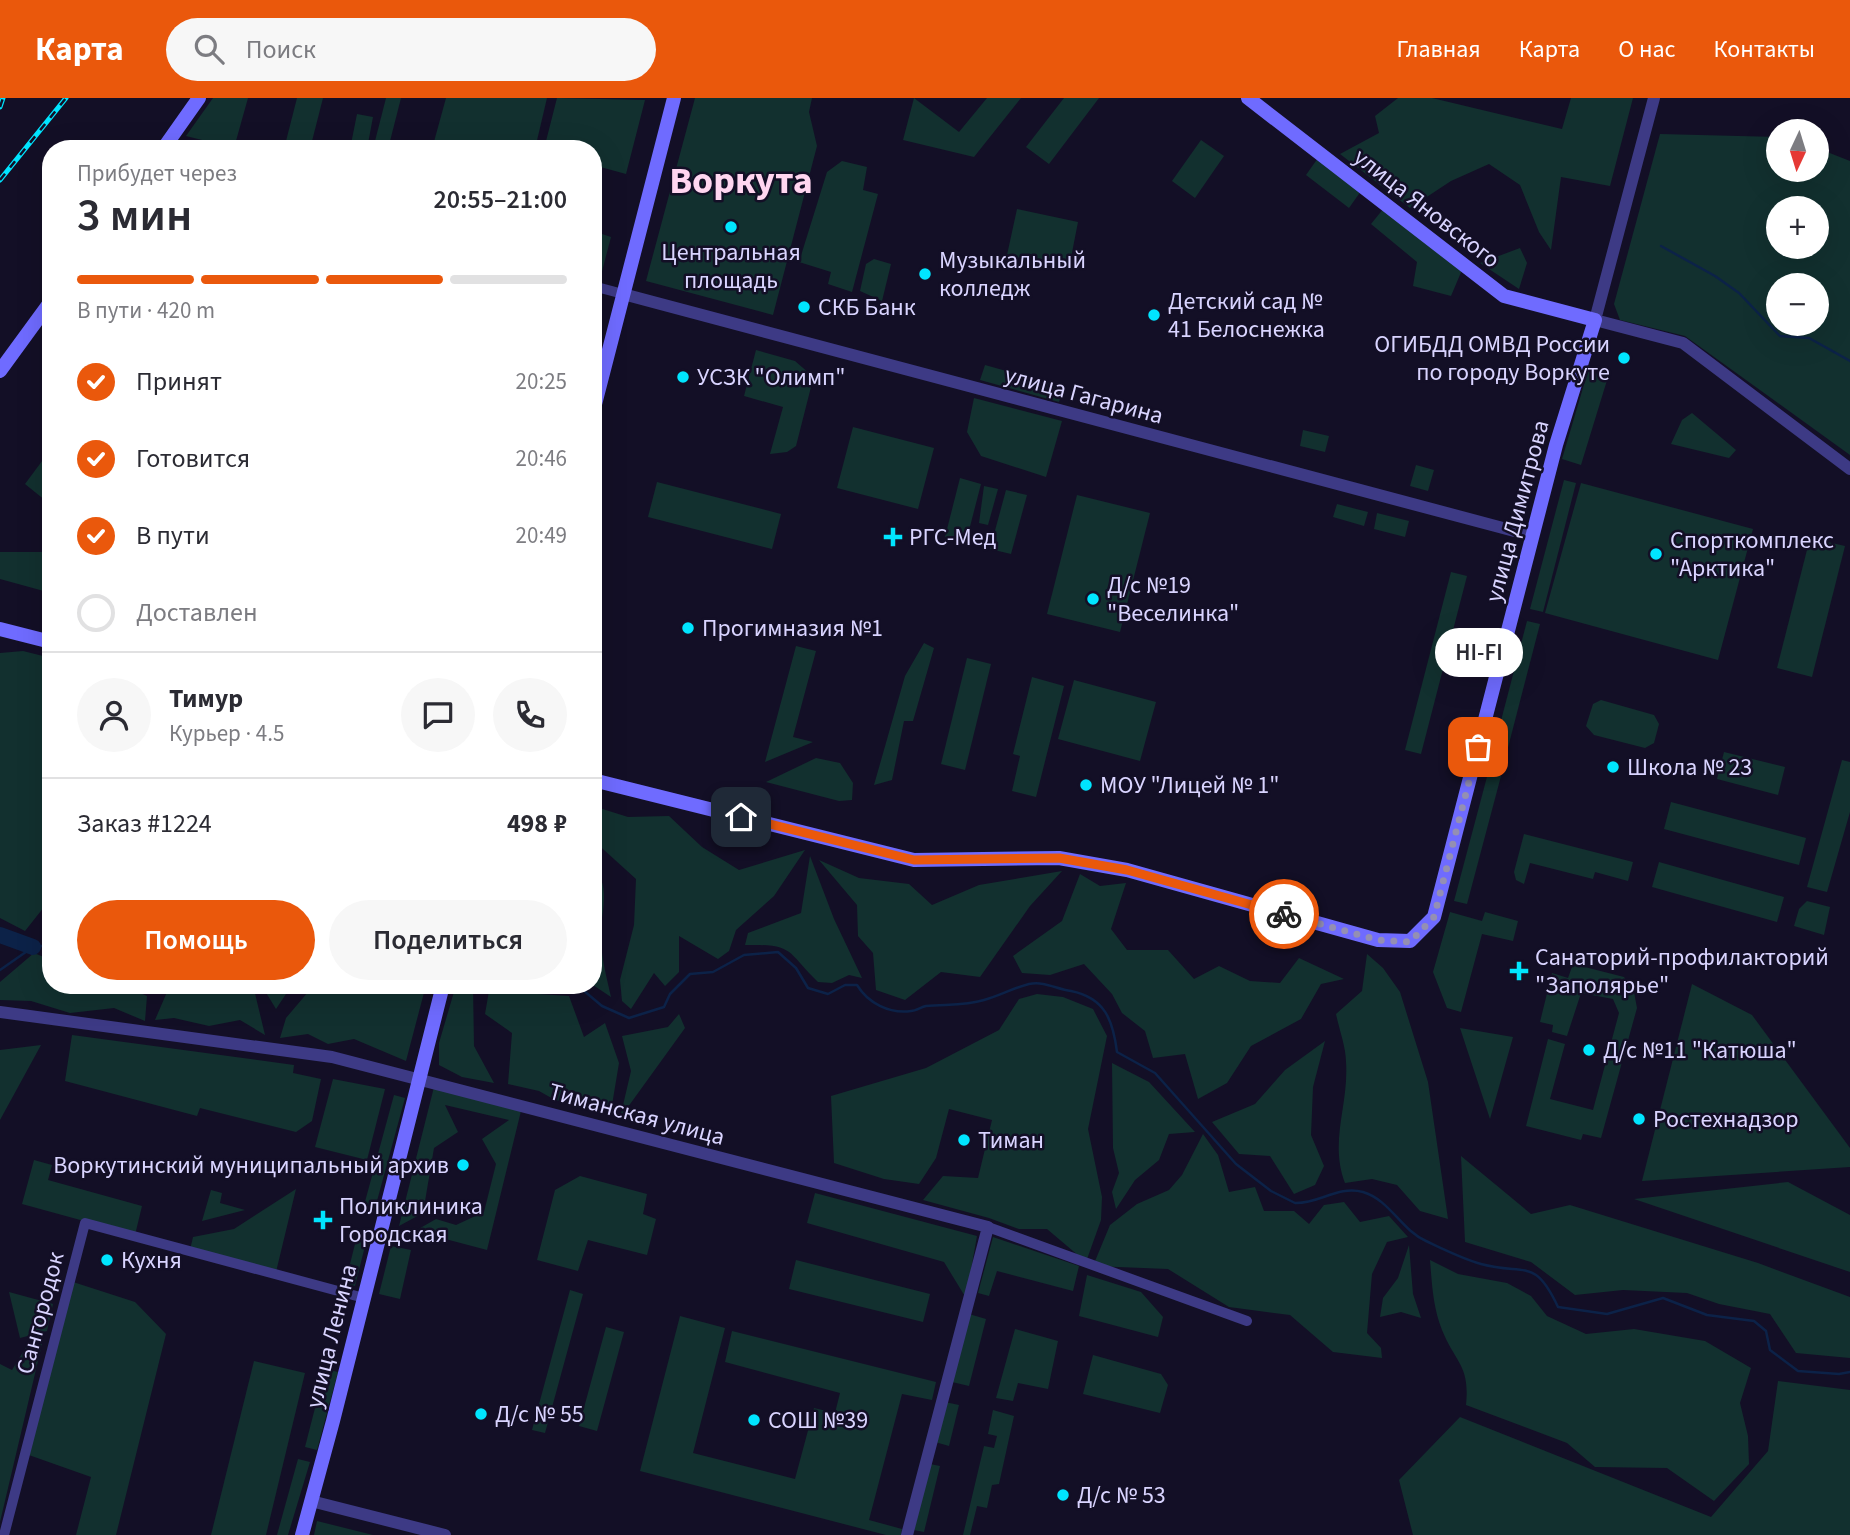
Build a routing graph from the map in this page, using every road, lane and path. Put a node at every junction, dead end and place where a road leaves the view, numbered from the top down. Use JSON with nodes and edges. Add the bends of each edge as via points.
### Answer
{"nodes":[{"id":1,"x":199,"y":98,"type":"edge"},
{"id":2,"x":674,"y":98,"type":"edge"},
{"id":3,"x":1248,"y":98,"type":"edge"},
{"id":4,"x":1654,"y":98,"type":"edge"},
{"id":5,"x":169,"y":140,"type":"edge"},
{"id":6,"x":602,"y":288,"type":"edge"},
{"id":7,"x":624,"y":294,"type":"junction"},
{"id":8,"x":42,"y":313,"type":"edge"},
{"id":9,"x":1595,"y":320,"type":"junction"},
{"id":10,"x":0,"y":371,"type":"edge"},
{"id":11,"x":602,"y":378,"type":"edge"},
{"id":12,"x":1850,"y":469,"type":"edge"},
{"id":13,"x":1533,"y":536,"type":"junction"},
{"id":14,"x":0,"y":629,"type":"edge"},
{"id":15,"x":42,"y":640,"type":"edge"},
{"id":16,"x":602,"y":782,"type":"edge"},
{"id":17,"x":441,"y":994,"type":"edge"},
{"id":18,"x":0,"y":1012,"type":"edge"},
{"id":19,"x":419,"y":1079,"type":"junction"},
{"id":20,"x":988,"y":1227,"type":"junction"},
{"id":21,"x":364,"y":1298,"type":"junction"},
{"id":22,"x":1247,"y":1321,"type":"dead end"},
{"id":23,"x":311,"y":1501,"type":"junction"},
{"id":24,"x":4,"y":1535,"type":"edge"},
{"id":25,"x":302,"y":1535,"type":"edge"},
{"id":26,"x":446,"y":1535,"type":"edge"},
{"id":27,"x":907,"y":1535,"type":"edge"}],
"edges":[{"from":1,"to":5,"type":"main road"},
{"from":2,"to":7,"type":"main road"},
{"from":3,"to":9,"type":"main road","name":"улица Яновского","via":[[1504,296]]},
{"from":4,"to":9,"type":"street"},
{"from":6,"to":7,"type":"street"},
{"from":7,"to":11,"type":"main road"},
{"from":7,"to":13,"type":"street","name":"улица Гагарина"},
{"from":8,"to":10,"type":"main road"},
{"from":9,"to":12,"type":"street","via":[[1683,343]]},
{"from":9,"to":13,"type":"main road","name":"улица Димитрова"},
{"from":13,"to":16,"type":"main road","name":"улица Димитрова","via":[[1434,917],[1410,942],[1378,940],[1127,870],[1059,858],[914,860]]},
{"from":14,"to":15,"type":"main road"},
{"from":17,"to":19,"type":"main road","name":"улица Ленина"},
{"from":18,"to":19,"type":"street","name":"Тиманская улица","via":[[332,1057]]},
{"from":19,"to":20,"type":"street","name":"Тиманская улица"},
{"from":19,"to":21,"type":"main road","name":"улица Ленина"},
{"from":20,"to":22,"type":"street","name":"Тиманская улица"},
{"from":20,"to":27,"type":"street"},
{"from":21,"to":23,"type":"main road","name":"улица Ленина"},
{"from":21,"to":24,"type":"street","name":"Сангородок","via":[[85,1223]]},
{"from":23,"to":25,"type":"main road","name":"улица Ленина"},
{"from":23,"to":26,"type":"street"}]}
